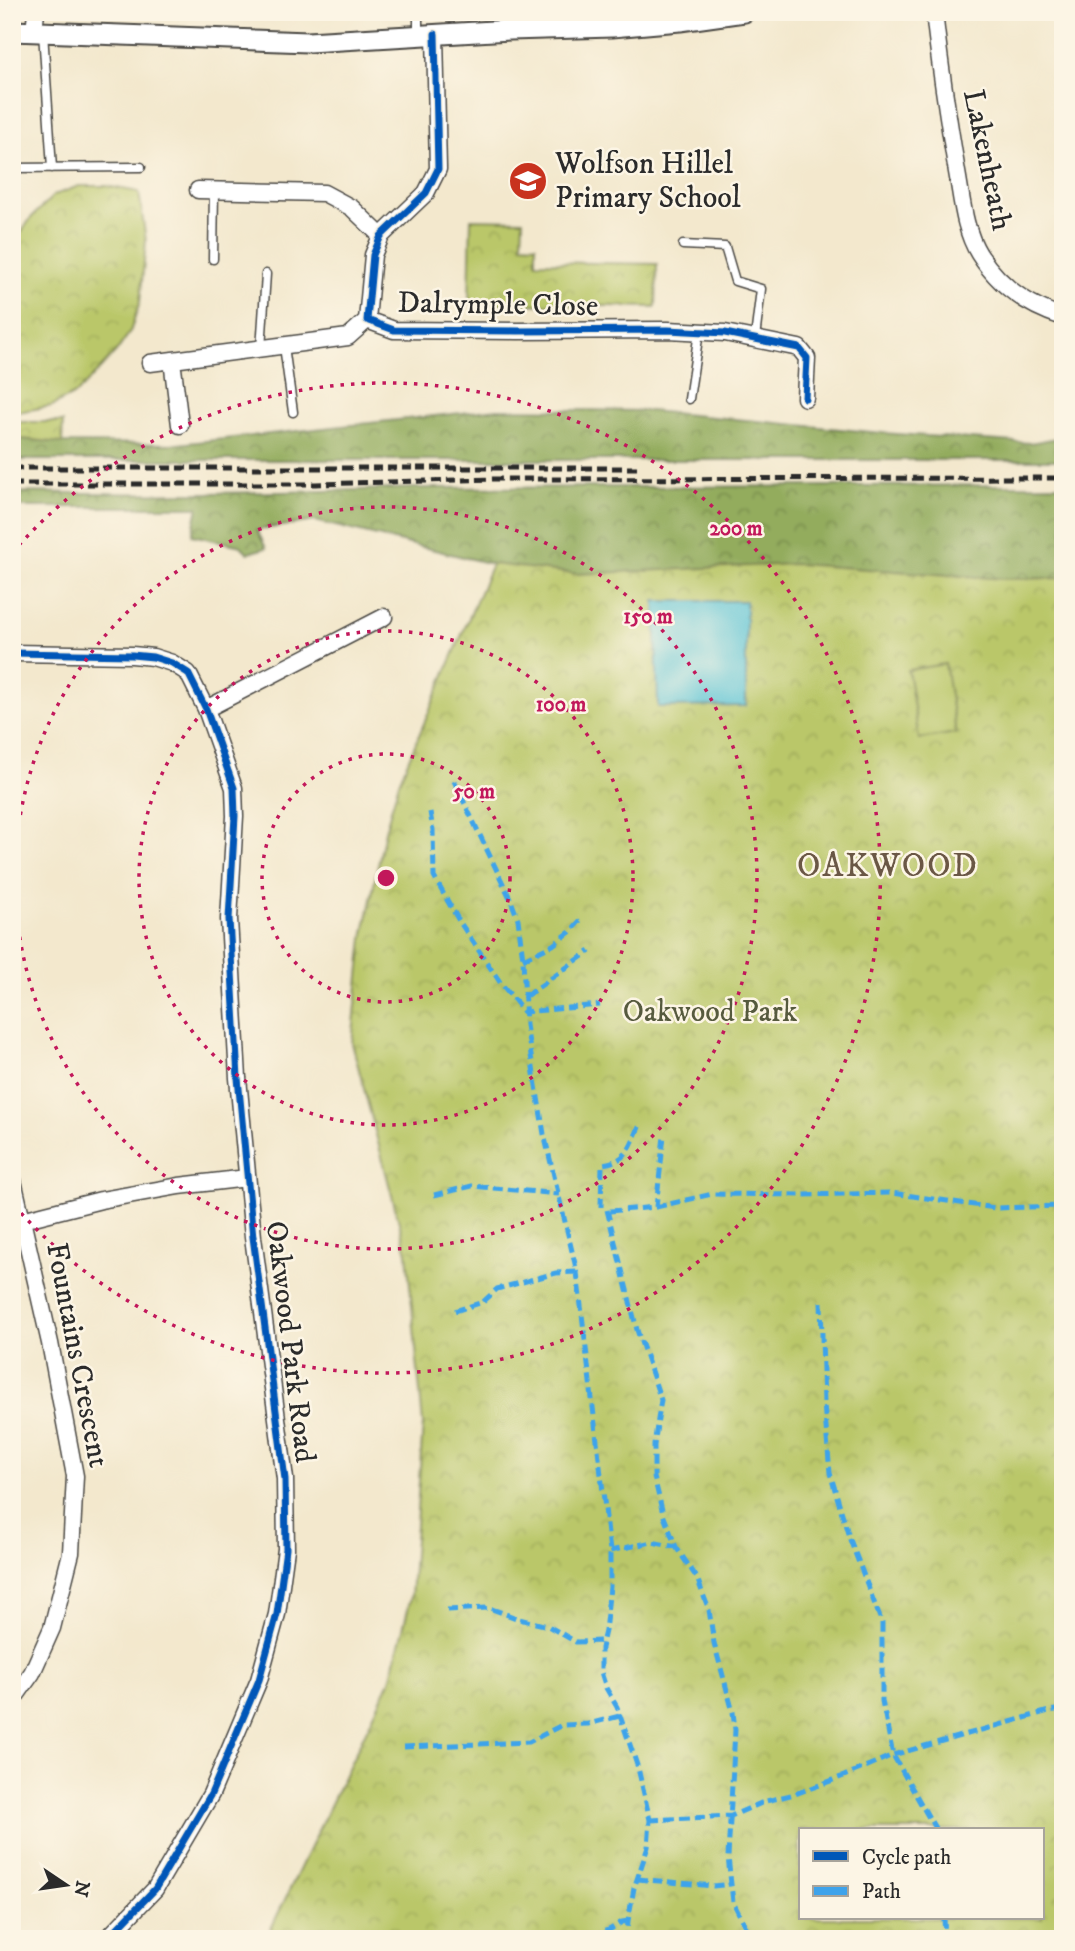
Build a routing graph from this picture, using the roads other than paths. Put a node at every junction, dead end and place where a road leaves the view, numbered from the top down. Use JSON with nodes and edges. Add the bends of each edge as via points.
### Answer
{"nodes":[{"id":1,"x":418,"y":12,"type":"edge"},
{"id":2,"x":744,"y":12,"type":"edge"},
{"id":3,"x":934,"y":12,"type":"edge"},
{"id":4,"x":680,"y":17,"type":"edge"},
{"id":5,"x":510,"y":21,"type":"edge"},
{"id":6,"x":38,"y":25,"type":"edge"},
{"id":7,"x":12,"y":31,"type":"edge"},
{"id":8,"x":427,"y":35,"type":"junction"},
{"id":9,"x":141,"y":167,"type":"dead end"},
{"id":10,"x":12,"y":168,"type":"edge"},
{"id":11,"x":51,"y":168,"type":"junction"},
{"id":12,"x":206,"y":190,"type":"joint"},
{"id":13,"x":381,"y":236,"type":"junction"},
{"id":14,"x":683,"y":245,"type":"dead end"},
{"id":15,"x":213,"y":259,"type":"dead end"},
{"id":16,"x":267,"y":274,"type":"dead end"},
{"id":17,"x":1063,"y":317,"type":"edge"},
{"id":18,"x":368,"y":320,"type":"junction"},
{"id":19,"x":699,"y":332,"type":"junction"},
{"id":20,"x":755,"y":338,"type":"junction"},
{"id":21,"x":284,"y":346,"type":"junction"},
{"id":22,"x":261,"y":349,"type":"junction"},
{"id":23,"x":172,"y":360,"type":"junction"},
{"id":24,"x":150,"y":363,"type":"dead end"},
{"id":25,"x":805,"y":398,"type":"dead end"},
{"id":26,"x":689,"y":399,"type":"dead end"},
{"id":27,"x":293,"y":412,"type":"dead end"},
{"id":28,"x":180,"y":425,"type":"dead end"},
{"id":29,"x":384,"y":617,"type":"dead end"},
{"id":30,"x":12,"y":653,"type":"edge"},
{"id":31,"x":206,"y":709,"type":"junction"},
{"id":32,"x":12,"y":1176,"type":"edge"},
{"id":33,"x":247,"y":1178,"type":"junction"},
{"id":34,"x":22,"y":1220,"type":"junction"},
{"id":35,"x":12,"y":1701,"type":"edge"},
{"id":36,"x":107,"y":1939,"type":"edge"}],
"edges":[{"from":1,"to":8,"type":"lane"},
{"from":2,"to":4,"type":"street"},
{"from":3,"to":17,"type":"street","name":"Lakenheath","via":[[966,224],[974,243],[1001,283],[1021,299]]},
{"from":4,"to":5,"type":"street","via":[[612,27]]},
{"from":5,"to":8,"type":"street"},
{"from":6,"to":7,"type":"street"},
{"from":6,"to":8,"type":"street","via":[[308,42]]},
{"from":6,"to":11,"type":"lane"},
{"from":8,"to":13,"type":"street","via":[[438,169],[426,192]]},
{"from":9,"to":11,"type":"lane"},
{"from":10,"to":11,"type":"lane"},
{"from":12,"to":13,"type":"street","via":[[324,194],[352,208]]},
{"from":12,"to":15,"type":"lane"},
{"from":13,"to":18,"type":"street","name":"Dalrymple Close","via":[[373,255]]},
{"from":14,"to":20,"type":"lane","via":[[724,247],[736,281],[761,289]]},
{"from":16,"to":22,"type":"lane"},
{"from":18,"to":19,"type":"street","name":"Dalrymple Close","via":[[394,330]]},
{"from":18,"to":21,"type":"street","name":"Dalrymple Close","via":[[348,337]]},
{"from":19,"to":20,"type":"street","name":"Dalrymple Close"},
{"from":19,"to":26,"type":"lane"},
{"from":20,"to":25,"type":"street","name":"Dalrymple Close","via":[[799,348],[807,358]]},
{"from":21,"to":22,"type":"street","name":"Dalrymple Close"},
{"from":21,"to":27,"type":"lane"},
{"from":22,"to":23,"type":"street","name":"Dalrymple Close"},
{"from":23,"to":24,"type":"street","name":"Dalrymple Close"},
{"from":23,"to":28,"type":"street"},
{"from":29,"to":31,"type":"street"},
{"from":30,"to":31,"type":"street","name":"Oakwood Park Road","via":[[153,657],[188,673]]},
{"from":31,"to":33,"type":"street","name":"Oakwood Park Road","via":[[234,788],[229,919]]},
{"from":32,"to":34,"type":"street","name":"Fountains Crescent"},
{"from":33,"to":34,"type":"street","via":[[166,1188]]},
{"from":33,"to":36,"type":"street","name":"Oakwood Park Road","via":[[285,1479],[286,1549],[277,1614],[259,1680],[211,1794],[155,1889]]},
{"from":34,"to":35,"type":"street","name":"Fountains Crescent","via":[[75,1476],[71,1553],[52,1628],[32,1673]]}]}
